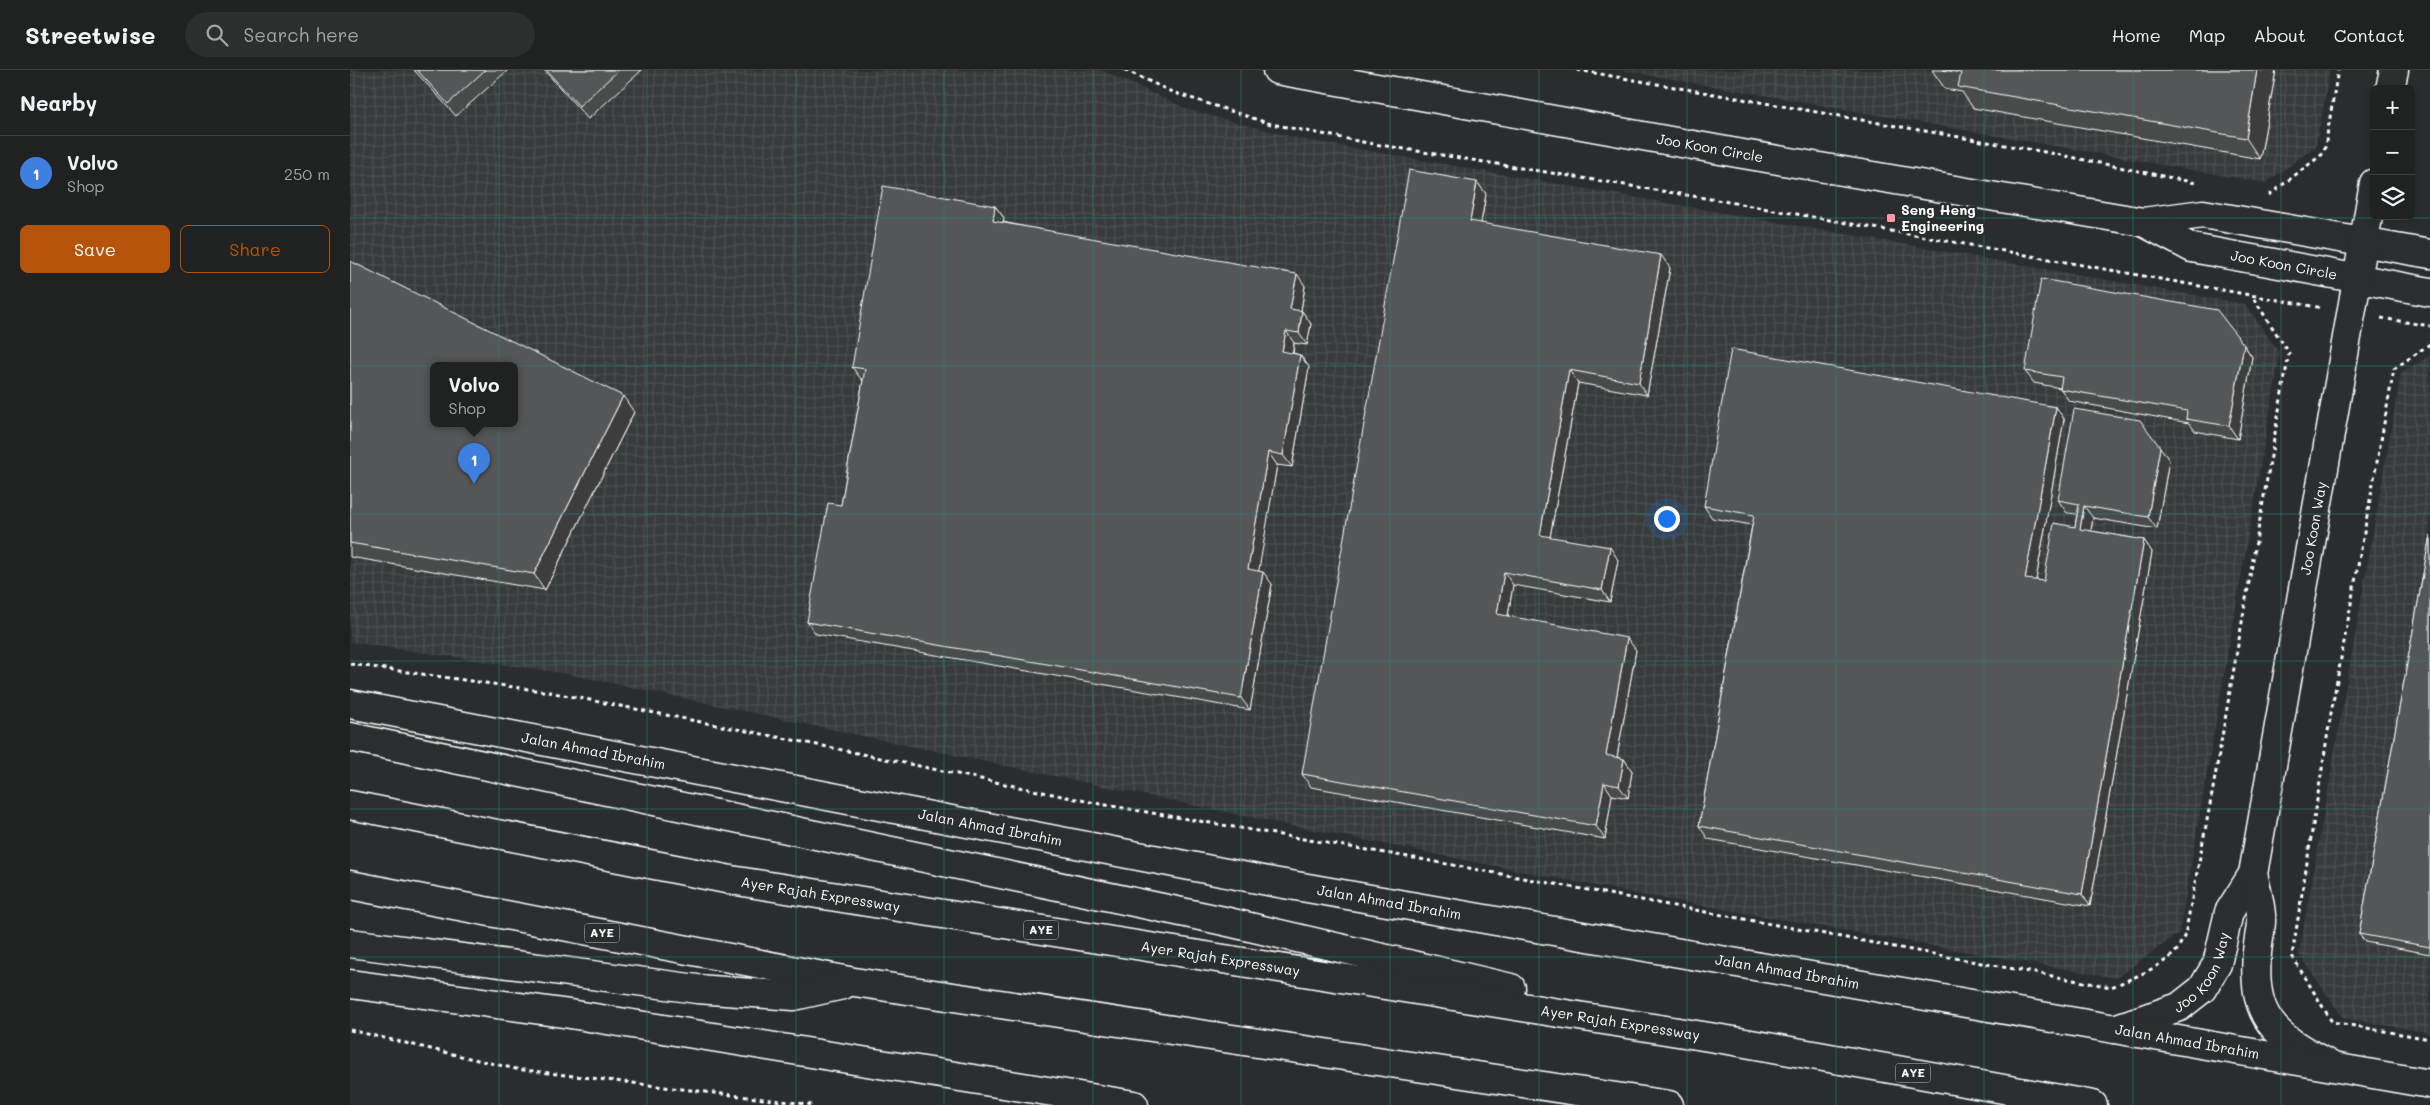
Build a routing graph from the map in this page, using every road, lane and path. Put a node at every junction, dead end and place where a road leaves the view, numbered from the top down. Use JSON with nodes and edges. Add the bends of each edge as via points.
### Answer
{"nodes":[{"id":1,"x":1125,"y":70,"type":"edge"},
{"id":2,"x":1277,"y":70,"type":"edge"},
{"id":3,"x":1577,"y":70,"type":"edge"},
{"id":4,"x":2338,"y":70,"type":"edge"},
{"id":5,"x":2394,"y":70,"type":"edge"},
{"id":6,"x":2391,"y":85,"type":"edge"},
{"id":7,"x":2199,"y":184,"type":"dead end"},
{"id":8,"x":2275,"y":199,"type":"dead end"},
{"id":9,"x":2370,"y":207,"type":"edge"},
{"id":10,"x":2143,"y":222,"type":"junction"},
{"id":11,"x":2364,"y":242,"type":"junction"},
{"id":12,"x":2430,"y":254,"type":"edge"},
{"id":13,"x":2357,"y":279,"type":"junction"},
{"id":14,"x":2430,"y":292,"type":"edge"},
{"id":15,"x":2252,"y":296,"type":"junction"},
{"id":16,"x":2351,"y":313,"type":"junction"},
{"id":17,"x":2430,"y":326,"type":"edge"},
{"id":18,"x":2430,"y":344,"type":"edge"},
{"id":19,"x":350,"y":664,"type":"edge"},
{"id":20,"x":350,"y":704,"type":"edge"},
{"id":21,"x":350,"y":737,"type":"edge"},
{"id":22,"x":350,"y":805,"type":"edge"},
{"id":23,"x":2253,"y":874,"type":"junction"},
{"id":24,"x":350,"y":885,"type":"edge"},
{"id":25,"x":350,"y":944,"type":"edge"},
{"id":26,"x":854,"y":982,"type":"junction"},
{"id":27,"x":350,"y":984,"type":"edge"},
{"id":28,"x":2114,"y":1029,"type":"junction"},
{"id":29,"x":350,"y":1030,"type":"edge"},
{"id":30,"x":2430,"y":1039,"type":"edge"},
{"id":31,"x":1734,"y":1041,"type":"junction"},
{"id":32,"x":2336,"y":1068,"type":"junction"},
{"id":33,"x":2430,"y":1084,"type":"edge"},
{"id":34,"x":814,"y":1105,"type":"edge"},
{"id":35,"x":1129,"y":1105,"type":"edge"},
{"id":36,"x":1669,"y":1105,"type":"edge"},
{"id":37,"x":2093,"y":1105,"type":"edge"}],
"edges":[{"from":1,"to":15,"type":"path","via":[[1172,92],[1271,124]]},
{"from":2,"to":10,"type":"main road","name":"Joo Koon Circle"},
{"from":3,"to":7,"type":"path","via":[[2056,154]]},
{"from":4,"to":8,"type":"path","via":[[2324,153],[2266,197]]},
{"from":5,"to":6,"type":"main road"},
{"from":9,"to":11,"type":"main road","name":"Joo Koon Way"},
{"from":10,"to":11,"type":"main road","name":"Joo Koon Circle","via":[[2203,214]]},
{"from":10,"to":13,"type":"main road","name":"Joo Koon Circle","via":[[2192,248]]},
{"from":11,"to":12,"type":"main road","name":"Joo Koon Circle"},
{"from":11,"to":13,"type":"main road","name":"Joo Koon Way"},
{"from":13,"to":14,"type":"main road","name":"Joo Koon Circle"},
{"from":13,"to":16,"type":"main road","name":"Joo Koon Way"},
{"from":15,"to":16,"type":"path"},
{"from":15,"to":19,"type":"path","via":[[2289,353],[2185,936],[2176,951],[2166,959],[2112,987],[1420,859],[1100,804],[549,692]]},
{"from":16,"to":17,"type":"path"},
{"from":16,"to":23,"type":"main road","name":"Joo Koon Way"},
{"from":18,"to":30,"type":"path","via":[[2394,369],[2331,713],[2292,956],[2332,1022]]},
{"from":20,"to":28,"type":"main road","name":"Jalan Ahmad Ibrahim","via":[[1273,882]]},
{"from":21,"to":31,"type":"main road","via":[[1224,921]]},
{"from":22,"to":31,"type":"main road","name":"Ayer Rajah Expressway","number":"AYE","via":[[731,880]]},
{"from":23,"to":28,"type":"main road","name":"Joo Koon Way","via":[[2229,912],[2217,964],[2202,989],[2179,1007]]},
{"from":23,"to":32,"type":"main road","name":"Joo Koon Way","via":[[2261,916],[2256,989],[2267,1020],[2295,1046]]},
{"from":24,"to":26,"type":"main road","number":"AYE"},
{"from":25,"to":26,"type":"main road","via":[[697,989],[794,996]]},
{"from":26,"to":36,"type":"main road","number":"AYE"},
{"from":27,"to":35,"type":"main road","via":[[570,1014]]},
{"from":28,"to":32,"type":"main road","name":"Jalan Ahmad Ibrahim"},
{"from":29,"to":34,"type":"path","via":[[516,1069]]},
{"from":31,"to":37,"type":"main road","name":"Ayer Rajah Expressway","number":"AYE"},
{"from":32,"to":33,"type":"main road","name":"Jalan Ahmad Ibrahim"}]}
